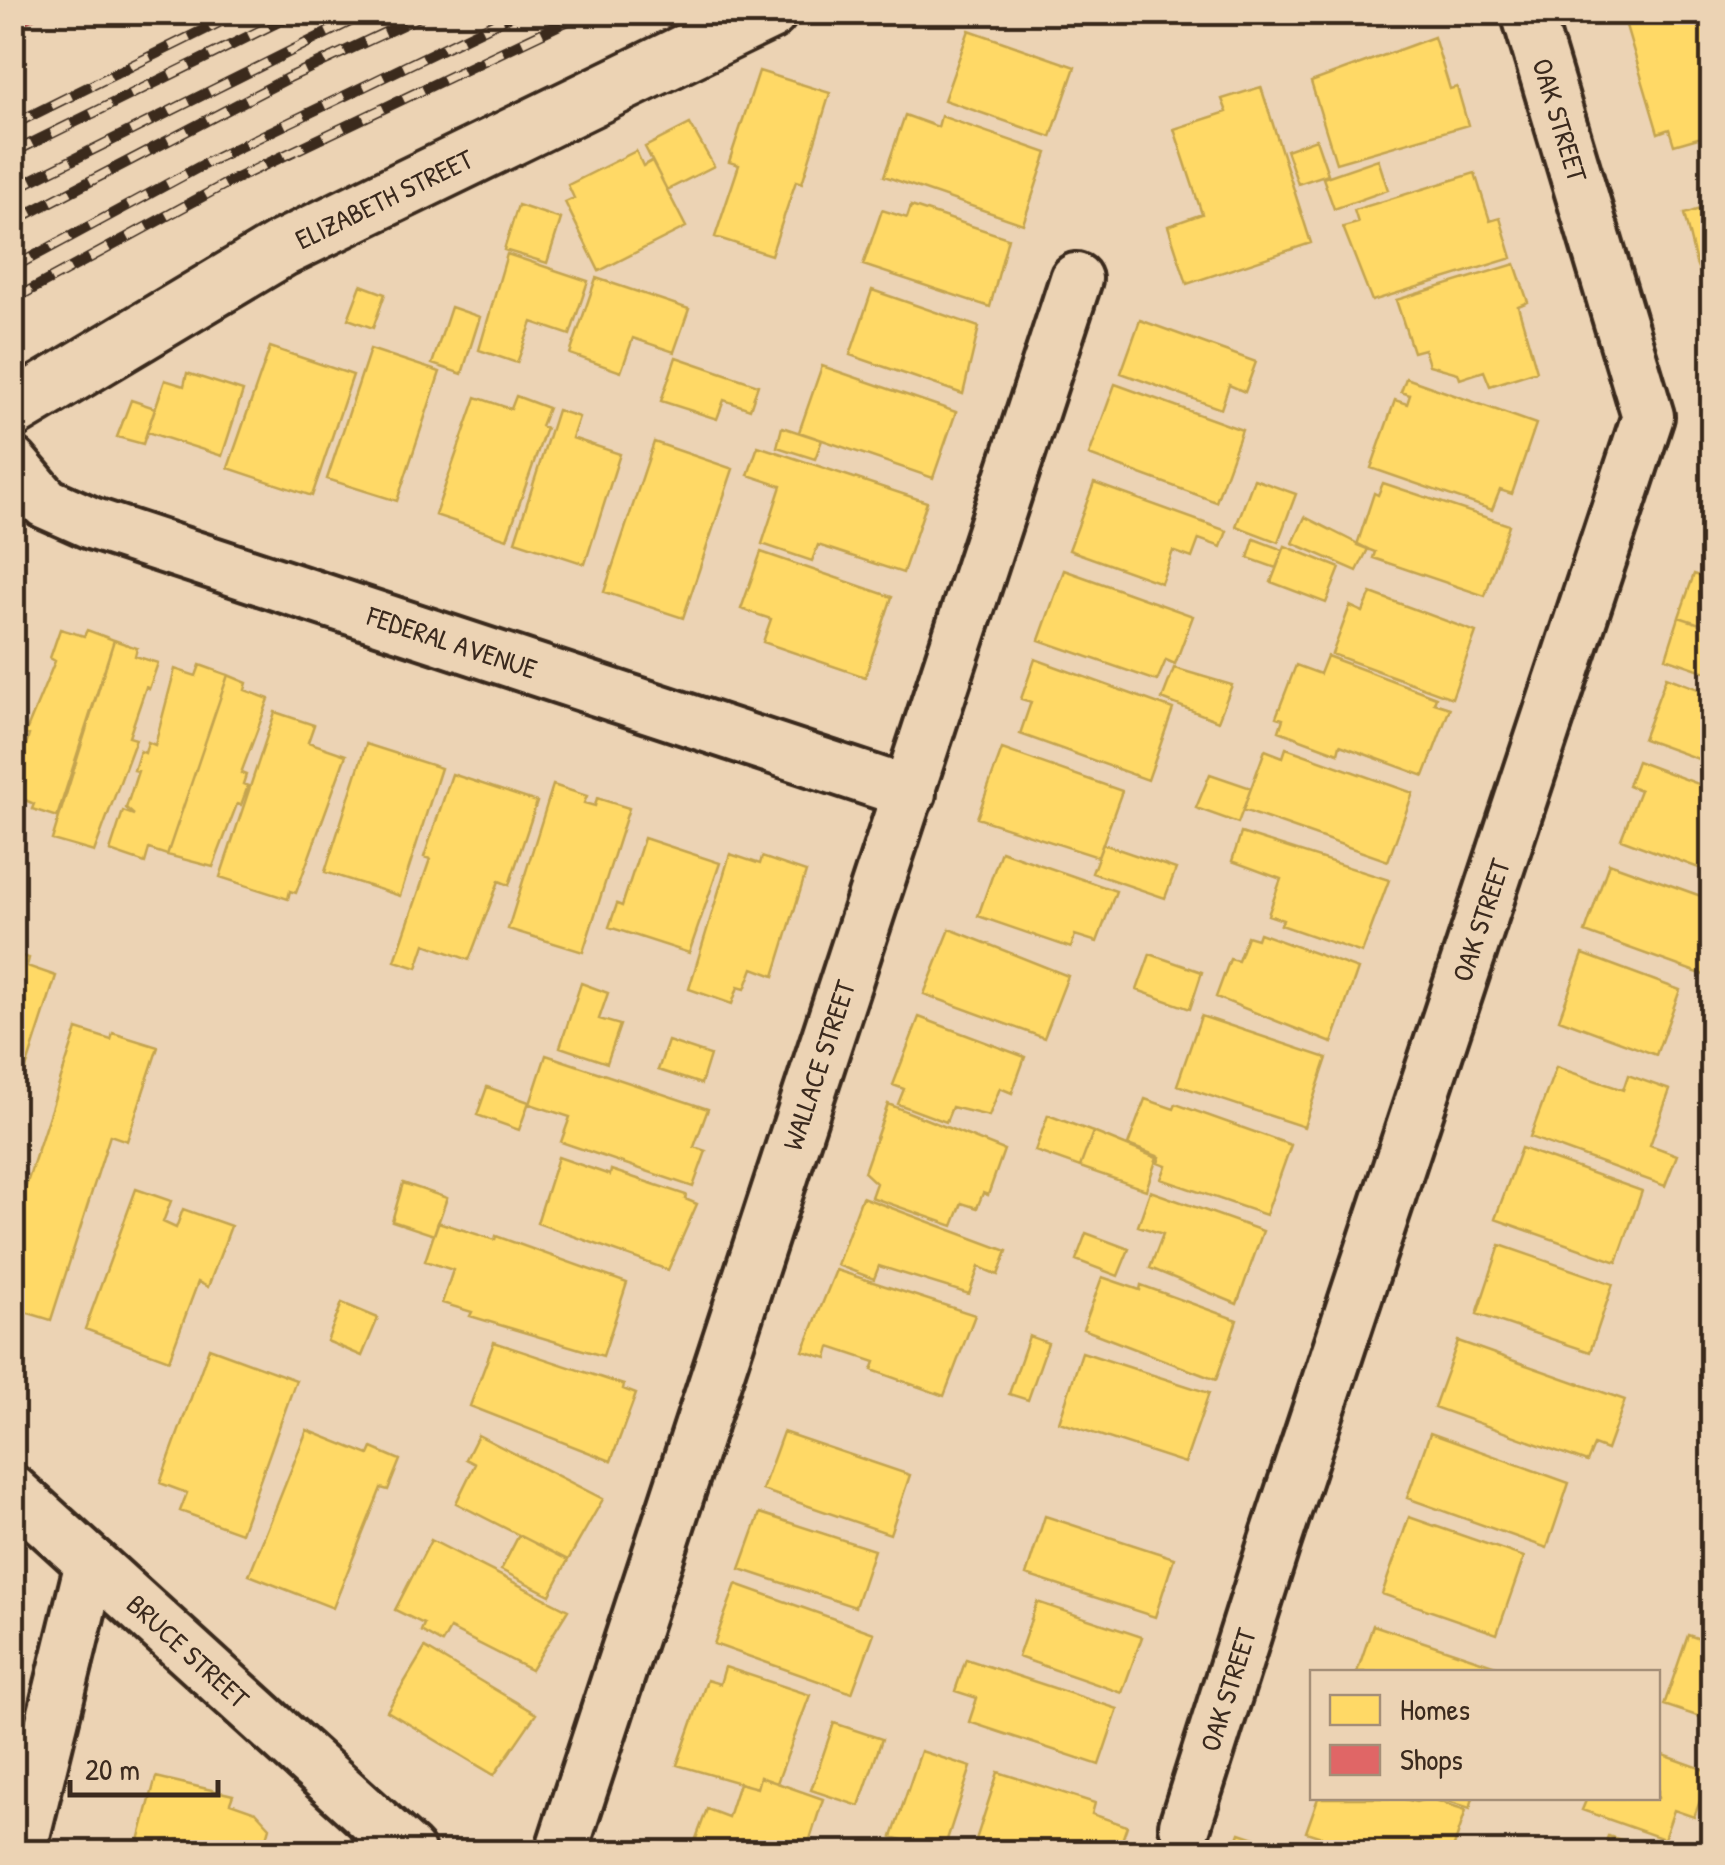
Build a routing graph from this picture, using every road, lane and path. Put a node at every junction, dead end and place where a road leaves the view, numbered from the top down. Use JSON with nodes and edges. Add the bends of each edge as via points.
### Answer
{"nodes":[{"id":1,"x":769,"y":12,"type":"edge"},
{"id":2,"x":1527,"y":12,"type":"edge"},
{"id":3,"x":1076,"y":279,"type":"dead end"},
{"id":4,"x":12,"y":410,"type":"edge"},
{"id":5,"x":12,"y":463,"type":"edge"},
{"id":6,"x":910,"y":793,"type":"junction"},
{"id":7,"x":12,"y":1490,"type":"edge"},
{"id":8,"x":91,"y":1563,"type":"junction"},
{"id":9,"x":1185,"y":1825,"type":"dead end"},
{"id":10,"x":20,"y":1852,"type":"edge"},
{"id":11,"x":409,"y":1852,"type":"edge"},
{"id":12,"x":561,"y":1852,"type":"edge"}],
"edges":[{"from":1,"to":4,"type":"main road","name":"ELIZABETH STREET","via":[[283,248]]},
{"from":2,"to":9,"type":"street","name":"OAK STREET","via":[[1648,416]]},
{"from":3,"to":6,"type":"street","name":"WALLACE STREET"},
{"from":5,"to":6,"type":"street","name":"FEDERAL AVENUE","via":[[46,503],[91,523]]},
{"from":6,"to":12,"type":"street","name":"WALLACE STREET"},
{"from":7,"to":8,"type":"street","name":"BRUCE STREET"},
{"from":8,"to":10,"type":"street"},
{"from":8,"to":11,"type":"street","name":"BRUCE STREET"}]}
